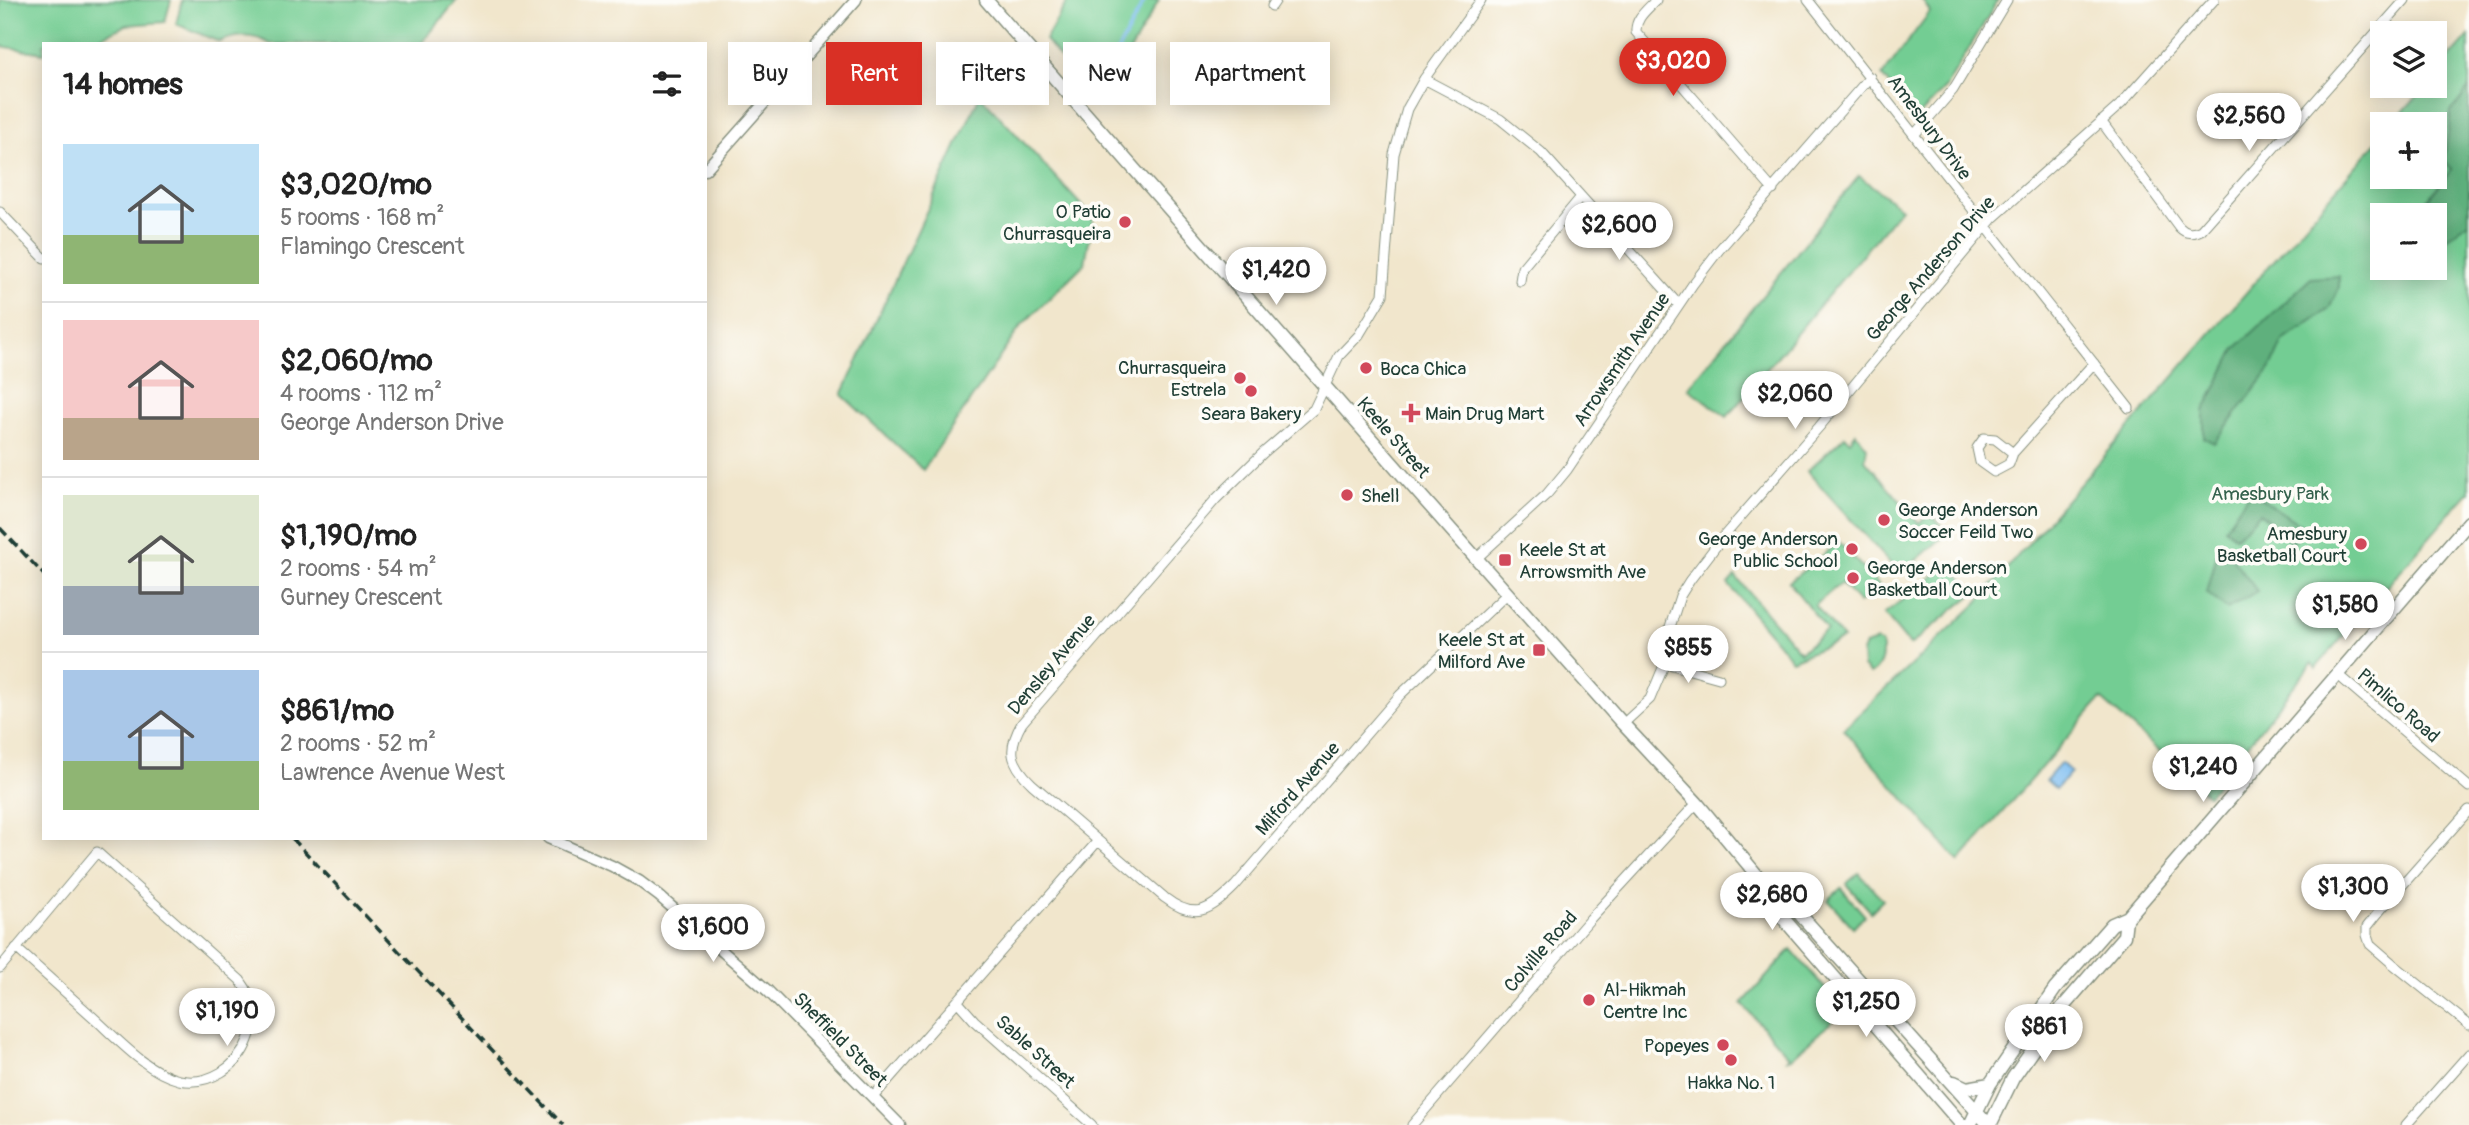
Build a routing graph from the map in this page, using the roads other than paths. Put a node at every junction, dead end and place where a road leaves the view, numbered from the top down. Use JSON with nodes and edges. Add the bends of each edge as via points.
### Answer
{"nodes":[{"id":1,"x":856,"y":0,"type":"edge"},
{"id":2,"x":986,"y":0,"type":"edge"},
{"id":3,"x":1481,"y":0,"type":"edge"},
{"id":4,"x":1656,"y":0,"type":"edge"},
{"id":5,"x":1808,"y":0,"type":"edge"},
{"id":6,"x":2007,"y":0,"type":"edge"},
{"id":7,"x":2214,"y":0,"type":"edge"},
{"id":8,"x":2405,"y":0,"type":"edge"},
{"id":9,"x":1870,"y":77,"type":"junction"},
{"id":10,"x":1424,"y":79,"type":"junction"},
{"id":11,"x":2101,"y":121,"type":"junction"},
{"id":12,"x":1914,"y":135,"type":"junction"},
{"id":13,"x":707,"y":168,"type":"edge"},
{"id":14,"x":1773,"y":190,"type":"junction"},
{"id":15,"x":1581,"y":197,"type":"junction"},
{"id":16,"x":0,"y":212,"type":"edge"},
{"id":17,"x":1985,"y":228,"type":"junction"},
{"id":18,"x":42,"y":256,"type":"edge"},
{"id":19,"x":1520,"y":281,"type":"dead end"},
{"id":20,"x":1678,"y":304,"type":"junction"},
{"id":21,"x":2094,"y":363,"type":"junction"},
{"id":22,"x":1324,"y":385,"type":"junction"},
{"id":23,"x":2129,"y":408,"type":"dead end"},
{"id":24,"x":2013,"y":453,"type":"dead end"},
{"id":25,"x":2469,"y":522,"type":"edge"},
{"id":26,"x":1477,"y":558,"type":"junction"},
{"id":27,"x":1508,"y":593,"type":"junction"},
{"id":28,"x":1665,"y":663,"type":"junction"},
{"id":29,"x":2338,"y":676,"type":"junction"},
{"id":30,"x":1719,"y":678,"type":"dead end"},
{"id":31,"x":1623,"y":724,"type":"junction"},
{"id":32,"x":2469,"y":788,"type":"edge"},
{"id":33,"x":1697,"y":803,"type":"junction"},
{"id":34,"x":2469,"y":810,"type":"edge"},
{"id":35,"x":553,"y":840,"type":"edge"},
{"id":36,"x":1097,"y":842,"type":"junction"},
{"id":37,"x":1775,"y":897,"type":"junction"},
{"id":38,"x":2126,"y":919,"type":"junction"},
{"id":39,"x":16,"y":948,"type":"junction"},
{"id":40,"x":0,"y":968,"type":"edge"},
{"id":41,"x":1873,"y":995,"type":"junction"},
{"id":42,"x":958,"y":1002,"type":"junction"},
{"id":43,"x":1860,"y":1008,"type":"junction"},
{"id":44,"x":2469,"y":1026,"type":"edge"},
{"id":45,"x":2469,"y":1054,"type":"edge"},
{"id":46,"x":1947,"y":1079,"type":"junction"},
{"id":47,"x":1990,"y":1084,"type":"junction"},
{"id":48,"x":874,"y":1096,"type":"junction"},
{"id":49,"x":1977,"y":1111,"type":"junction"},
{"id":50,"x":900,"y":1125,"type":"edge"},
{"id":51,"x":1092,"y":1125,"type":"edge"},
{"id":52,"x":1412,"y":1125,"type":"edge"},
{"id":53,"x":1962,"y":1125,"type":"edge"},
{"id":54,"x":1970,"y":1125,"type":"edge"},
{"id":55,"x":1989,"y":1125,"type":"edge"},
{"id":56,"x":2406,"y":1125,"type":"edge"}],
"edges":[{"from":1,"to":13,"type":"street"},
{"from":2,"to":22,"type":"main road","name":"Keele Street"},
{"from":3,"to":10,"type":"street","name":"Densley Avenue"},
{"from":4,"to":14,"type":"street","via":[[1640,17],[1636,32]]},
{"from":5,"to":9,"type":"street","name":"Amesbury Drive"},
{"from":6,"to":12,"type":"street","via":[[1953,90]]},
{"from":7,"to":11,"type":"street","name":"George Anderson Drive"},
{"from":8,"to":11,"type":"street","via":[[2201,230],[2192,234],[2183,232],[2174,221]]},
{"from":9,"to":12,"type":"street","name":"Amesbury Drive"},
{"from":9,"to":14,"type":"street","name":"Arrowsmith Avenue"},
{"from":10,"to":15,"type":"street","via":[[1500,119],[1541,152]]},
{"from":10,"to":22,"type":"street","name":"Densley Avenue","via":[[1407,109],[1394,154],[1383,295]]},
{"from":11,"to":17,"type":"street","name":"George Anderson Drive"},
{"from":12,"to":17,"type":"street","name":"Amesbury Drive"},
{"from":14,"to":20,"type":"street","name":"Arrowsmith Avenue"},
{"from":15,"to":19,"type":"street","via":[[1522,268]]},
{"from":15,"to":20,"type":"street"},
{"from":16,"to":18,"type":"street"},
{"from":17,"to":21,"type":"street","name":"Amesbury Drive"},
{"from":17,"to":28,"type":"street","name":"George Anderson Drive","via":[[1690,580],[1670,627]]},
{"from":20,"to":26,"type":"street","name":"Arrowsmith Avenue","via":[[1561,478]]},
{"from":21,"to":23,"type":"street","name":"Amesbury Drive"},
{"from":21,"to":24,"type":"street"},
{"from":22,"to":26,"type":"main road","name":"Keele Street"},
{"from":22,"to":36,"type":"street","name":"Densley Avenue","via":[[1314,409],[1216,499],[1014,737],[1015,765],[1023,776]]},
{"from":25,"to":29,"type":"main road"},
{"from":26,"to":27,"type":"main road","name":"Keele Street"},
{"from":27,"to":31,"type":"main road","name":"Keele Street"},
{"from":27,"to":36,"type":"street","name":"Milford Avenue","via":[[1400,695],[1218,902],[1198,912],[1178,908]]},
{"from":28,"to":30,"type":"street"},
{"from":28,"to":31,"type":"street","name":"George Anderson Drive","via":[[1650,699]]},
{"from":29,"to":32,"type":"street","name":"Pimlico Road"},
{"from":29,"to":38,"type":"main road"},
{"from":31,"to":33,"type":"main road","name":"Keele Street"},
{"from":33,"to":37,"type":"main road","name":"Keele Street"},
{"from":33,"to":52,"type":"street","name":"Colville Road"},
{"from":34,"to":44,"type":"street","via":[[2367,927],[2370,944]]},
{"from":35,"to":48,"type":"street","name":"Sheffield Street","via":[[612,866],[659,896],[768,991]]},
{"from":36,"to":42,"type":"street"},
{"from":37,"to":41,"type":"main road","name":"Keele Street","via":[[1788,901]]},
{"from":37,"to":43,"type":"main road","name":"Keele Street","via":[[1776,910]]},
{"from":38,"to":47,"type":"main road","via":[[2112,924],[2055,989]]},
{"from":38,"to":55,"type":"main road","via":[[2124,936],[2062,1008],[2014,1078]]},
{"from":39,"to":39,"type":"street","via":[[97,852],[246,988],[254,1018],[249,1040],[222,1072],[202,1080],[180,1080],[132,1053]]},
{"from":39,"to":40,"type":"street"},
{"from":41,"to":43,"type":"main road"},
{"from":41,"to":46,"type":"main road","name":"Keele Street"},
{"from":42,"to":48,"type":"street"},
{"from":42,"to":51,"type":"street","name":"Sable Street"},
{"from":43,"to":53,"type":"main road","name":"Keele Street"},
{"from":45,"to":56,"type":"street"},
{"from":46,"to":47,"type":"main road","via":[[1967,1088]]},
{"from":46,"to":49,"type":"main road","name":"Keele Street"},
{"from":47,"to":49,"type":"main road"},
{"from":48,"to":50,"type":"street","name":"Sheffield Street"},
{"from":49,"to":54,"type":"main road"},
{"from":49,"to":55,"type":"main road","name":"Keele Street"}]}
